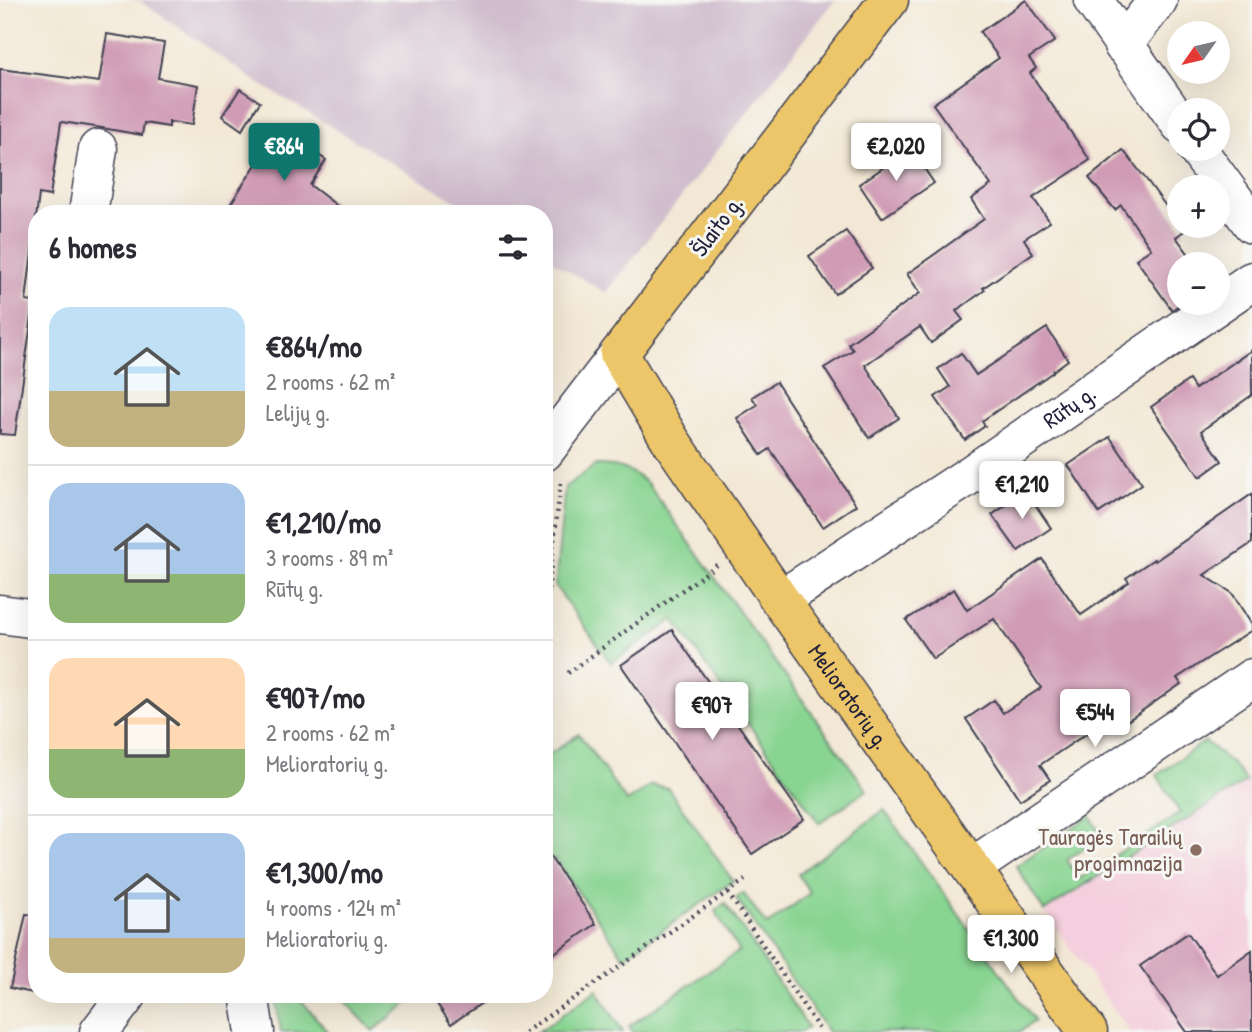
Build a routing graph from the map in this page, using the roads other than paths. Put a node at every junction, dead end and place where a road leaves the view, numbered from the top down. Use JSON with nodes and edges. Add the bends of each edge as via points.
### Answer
{"nodes":[{"id":1,"x":889,"y":0,"type":"edge"},
{"id":2,"x":1093,"y":0,"type":"edge"},
{"id":3,"x":1158,"y":0,"type":"edge"},
{"id":4,"x":1123,"y":45,"type":"junction"},
{"id":5,"x":1167,"y":106,"type":"edge"},
{"id":6,"x":98,"y":149,"type":"dead end"},
{"id":7,"x":1214,"y":161,"type":"edge"},
{"id":8,"x":1240,"y":180,"type":"edge"},
{"id":9,"x":89,"y":205,"type":"edge"},
{"id":10,"x":1252,"y":224,"type":"edge"},
{"id":11,"x":1252,"y":281,"type":"edge"},
{"id":12,"x":619,"y":354,"type":"junction"},
{"id":13,"x":553,"y":464,"type":"edge"},
{"id":14,"x":780,"y":600,"type":"junction"},
{"id":15,"x":1252,"y":678,"type":"edge"},
{"id":16,"x":971,"y":869,"type":"junction"},
{"id":17,"x":121,"y":1003,"type":"edge"},
{"id":18,"x":250,"y":1003,"type":"edge"},
{"id":19,"x":99,"y":1032,"type":"edge"},
{"id":20,"x":255,"y":1032,"type":"edge"},
{"id":21,"x":1088,"y":1032,"type":"edge"}],
"edges":[{"from":1,"to":12,"type":"main road","name":"Šlaito g."},
{"from":2,"to":4,"type":"street"},
{"from":3,"to":4,"type":"street"},
{"from":4,"to":5,"type":"street"},
{"from":6,"to":9,"type":"street"},
{"from":7,"to":8,"type":"street"},
{"from":8,"to":10,"type":"street"},
{"from":11,"to":14,"type":"street","name":"Rūtų g."},
{"from":12,"to":13,"type":"street","name":"Šlaito g."},
{"from":12,"to":14,"type":"main road","name":"Melioratorių g.","via":[[671,441]]},
{"from":14,"to":16,"type":"main road","name":"Melioratorių g."},
{"from":15,"to":16,"type":"street"},
{"from":16,"to":21,"type":"main road","name":"Melioratorių g."},
{"from":17,"to":19,"type":"street"},
{"from":18,"to":20,"type":"street"}]}
